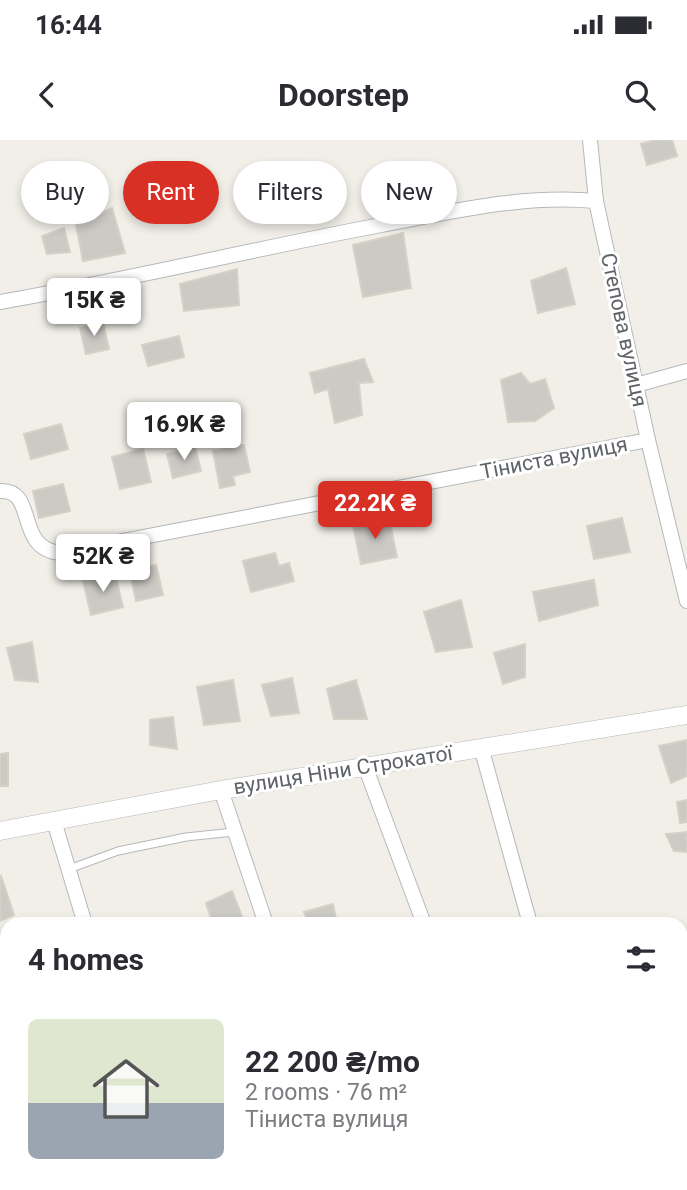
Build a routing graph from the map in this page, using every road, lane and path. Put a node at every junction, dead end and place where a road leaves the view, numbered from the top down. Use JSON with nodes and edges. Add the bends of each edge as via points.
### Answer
{"nodes":[{"id":1,"x":590,"y":140,"type":"edge"},
{"id":2,"x":596,"y":201,"type":"junction"},
{"id":3,"x":0,"y":302,"type":"edge"},
{"id":4,"x":687,"y":371,"type":"edge"},
{"id":5,"x":636,"y":385,"type":"junction"},
{"id":6,"x":648,"y":440,"type":"junction"},
{"id":7,"x":0,"y":491,"type":"edge"},
{"id":8,"x":687,"y":600,"type":"edge"},
{"id":9,"x":687,"y":715,"type":"edge"},
{"id":10,"x":481,"y":747,"type":"junction"},
{"id":11,"x":365,"y":766,"type":"junction"},
{"id":12,"x":220,"y":790,"type":"junction"},
{"id":13,"x":54,"y":821,"type":"junction"},
{"id":14,"x":0,"y":831,"type":"edge"},
{"id":15,"x":234,"y":832,"type":"junction"},
{"id":16,"x":69,"y":869,"type":"junction"},
{"id":17,"x":83,"y":917,"type":"edge"},
{"id":18,"x":264,"y":917,"type":"edge"},
{"id":19,"x":421,"y":917,"type":"edge"},
{"id":20,"x":528,"y":917,"type":"edge"}],
"edges":[{"from":1,"to":2,"type":"street","name":"Степова вулиця"},
{"from":2,"to":3,"type":"street","via":[[496,203]]},
{"from":2,"to":5,"type":"street","name":"Степова вулиця"},
{"from":4,"to":5,"type":"street"},
{"from":5,"to":6,"type":"street","name":"Степова вулиця"},
{"from":6,"to":7,"type":"street","name":"Тіниста вулиця","via":[[60,553],[38,545],[18,497]]},
{"from":6,"to":8,"type":"street","name":"Степова вулиця"},
{"from":9,"to":10,"type":"street","name":"вулиця Ніни Строкатої"},
{"from":10,"to":11,"type":"street","name":"вулиця Ніни Строкатої"},
{"from":10,"to":20,"type":"street"},
{"from":11,"to":12,"type":"street","name":"вулиця Ніни Строкатої"},
{"from":11,"to":19,"type":"street"},
{"from":12,"to":13,"type":"street","name":"вулиця Ніни Строкатої"},
{"from":12,"to":15,"type":"street"},
{"from":13,"to":14,"type":"street","name":"вулиця Ніни Строкатої"},
{"from":13,"to":16,"type":"street"},
{"from":15,"to":16,"type":"lane","via":[[118,851]]},
{"from":15,"to":18,"type":"street"},
{"from":16,"to":17,"type":"street"}]}
